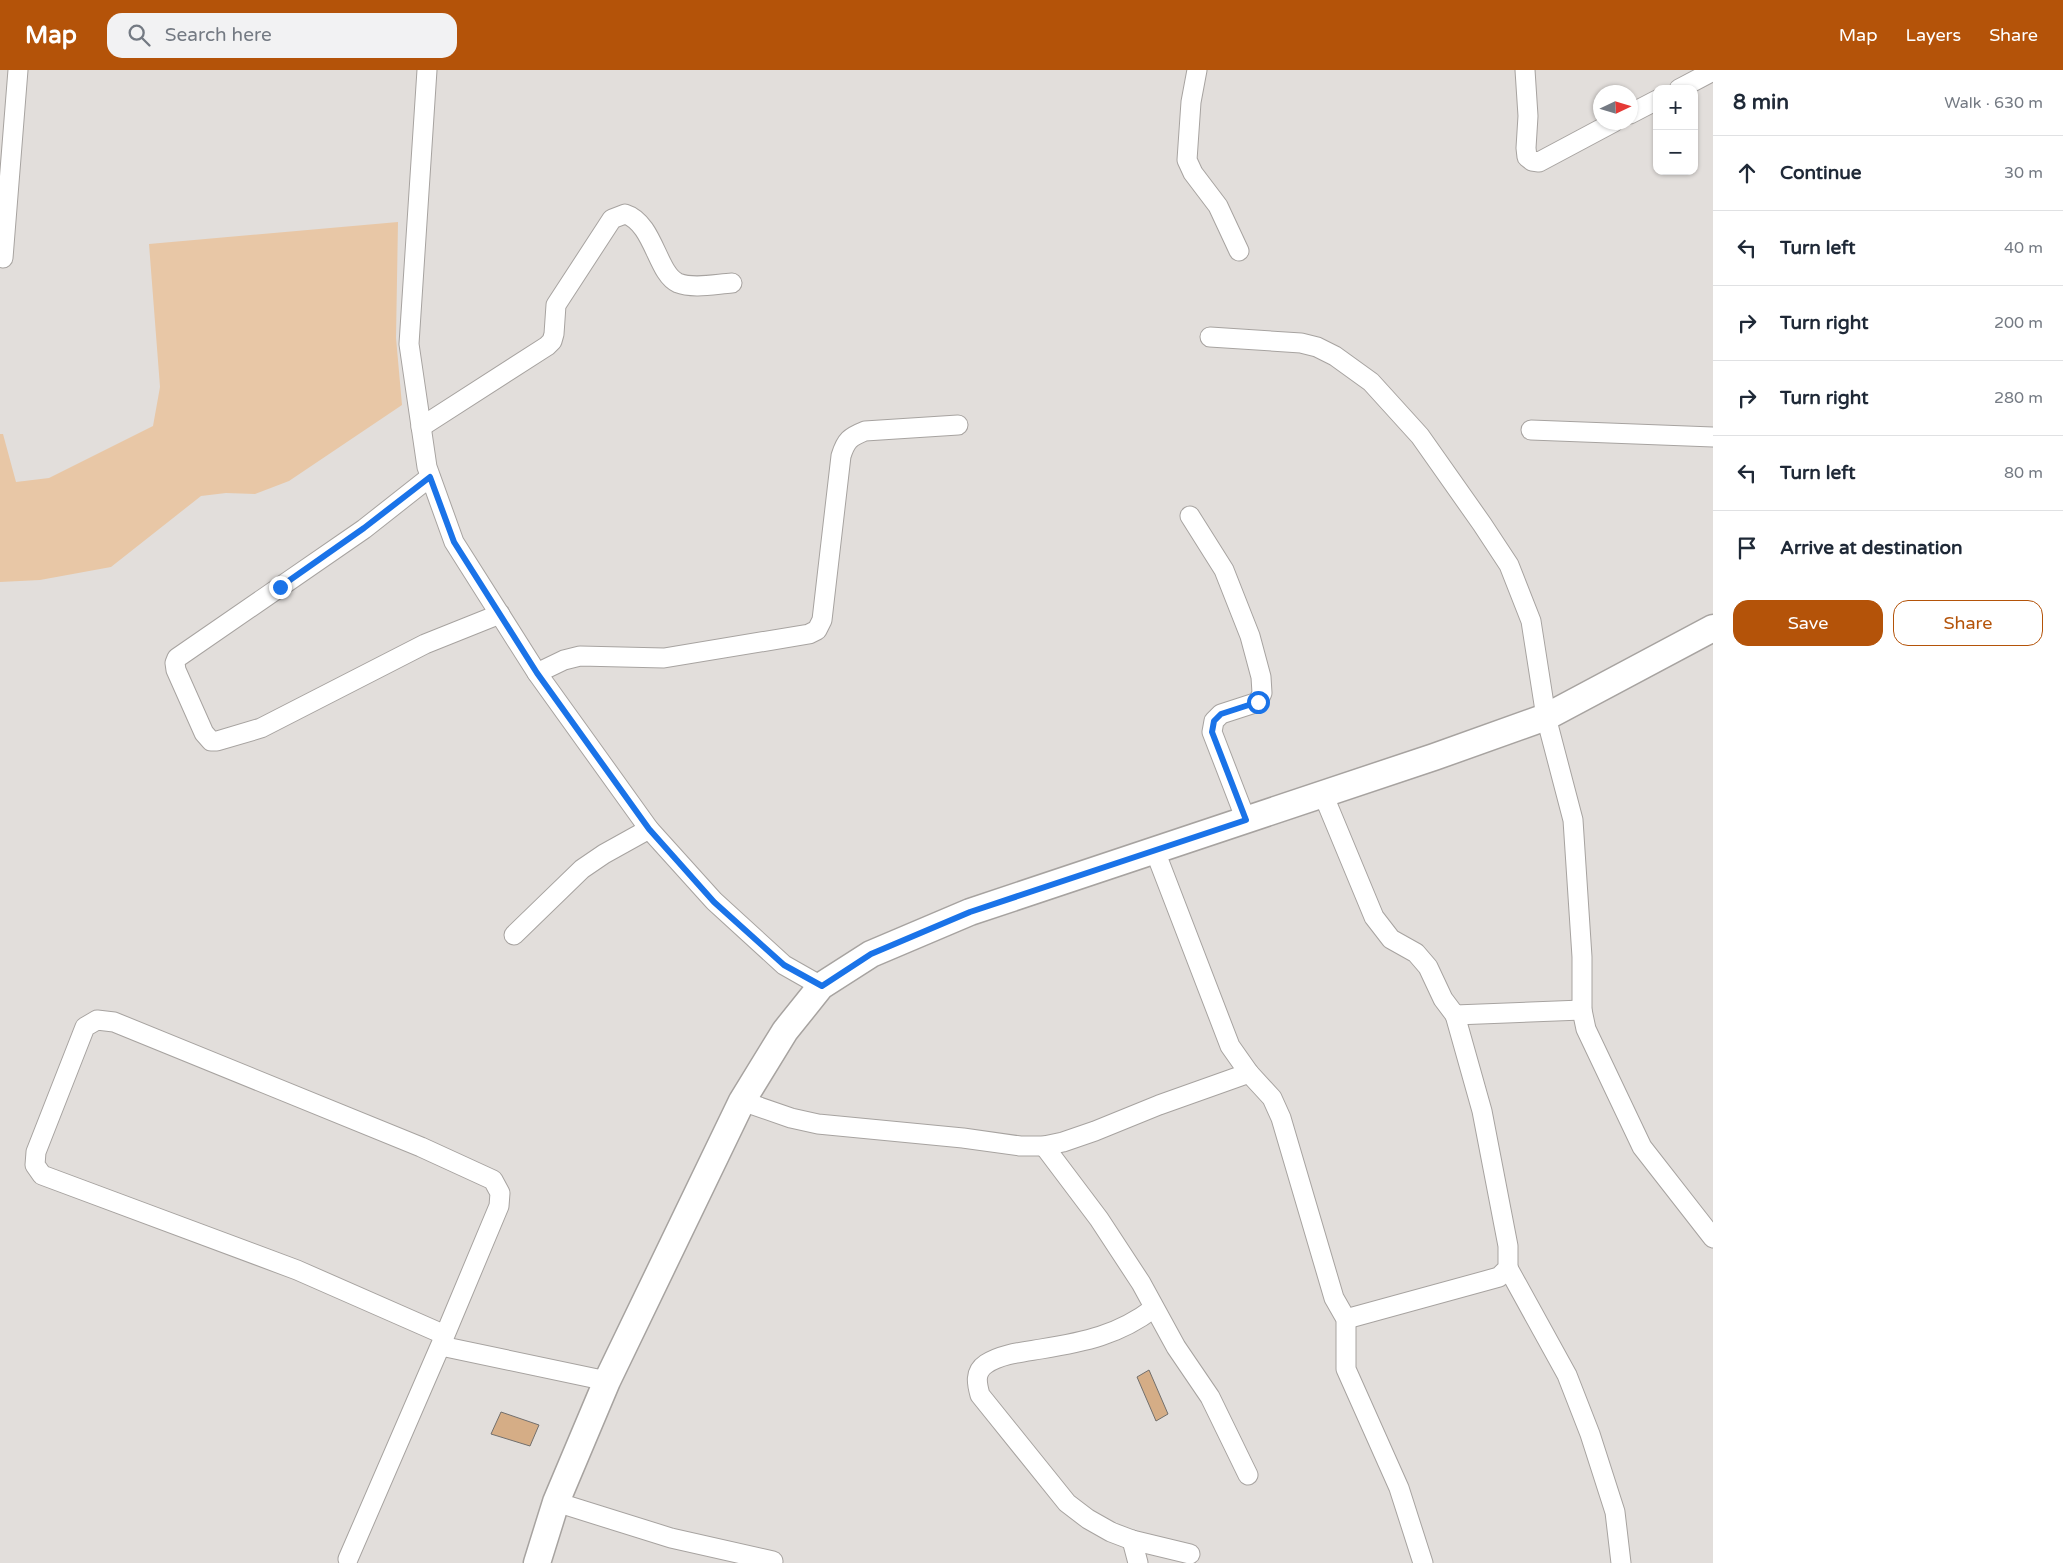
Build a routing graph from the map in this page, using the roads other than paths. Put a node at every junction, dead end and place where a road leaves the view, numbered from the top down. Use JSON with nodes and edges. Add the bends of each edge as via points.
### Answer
{"nodes":[{"id":1,"x":18,"y":70,"type":"edge"},
{"id":2,"x":427,"y":70,"type":"edge"},
{"id":3,"x":1197,"y":70,"type":"edge"},
{"id":4,"x":1525,"y":70,"type":"edge"},
{"id":5,"x":1713,"y":71,"type":"edge"},
{"id":6,"x":1687,"y":85,"type":"edge"},
{"id":7,"x":1653,"y":102,"type":"edge"},
{"id":8,"x":1638,"y":110,"type":"edge"},
{"id":9,"x":1599,"y":130,"type":"edge"},
{"id":10,"x":1239,"y":251,"type":"dead end"},
{"id":11,"x":3,"y":258,"type":"dead end"},
{"id":12,"x":732,"y":283,"type":"dead end"},
{"id":13,"x":1210,"y":337,"type":"dead end"},
{"id":14,"x":958,"y":425,"type":"dead end"},
{"id":15,"x":421,"y":426,"type":"junction"},
{"id":16,"x":1531,"y":430,"type":"dead end"},
{"id":17,"x":1713,"y":437,"type":"edge"},
{"id":18,"x":430,"y":477,"type":"junction"},
{"id":19,"x":1190,"y":516,"type":"dead end"},
{"id":20,"x":500,"y":614,"type":"junction"},
{"id":21,"x":1713,"y":628,"type":"edge"},
{"id":22,"x":537,"y":673,"type":"junction"},
{"id":23,"x":1546,"y":717,"type":"junction"},
{"id":24,"x":1323,"y":794,"type":"junction"},
{"id":25,"x":1246,"y":820,"type":"junction"},
{"id":26,"x":649,"y":829,"type":"junction"},
{"id":27,"x":1155,"y":851,"type":"junction"},
{"id":28,"x":514,"y":935,"type":"dead end"},
{"id":29,"x":822,"y":986,"type":"junction"},
{"id":30,"x":1582,"y":1010,"type":"junction"},
{"id":31,"x":1455,"y":1015,"type":"junction"},
{"id":32,"x":1249,"y":1073,"type":"junction"},
{"id":33,"x":742,"y":1101,"type":"junction"},
{"id":34,"x":1044,"y":1146,"type":"junction"},
{"id":35,"x":1713,"y":1238,"type":"edge"},
{"id":36,"x":1508,"y":1268,"type":"junction"},
{"id":37,"x":1154,"y":1308,"type":"junction"},
{"id":38,"x":1346,"y":1319,"type":"junction"},
{"id":39,"x":443,"y":1341,"type":"junction"},
{"id":40,"x":607,"y":1381,"type":"junction"},
{"id":41,"x":1248,"y":1475,"type":"dead end"},
{"id":42,"x":556,"y":1502,"type":"junction"},
{"id":43,"x":1132,"y":1540,"type":"junction"},
{"id":44,"x":1190,"y":1554,"type":"dead end"},
{"id":45,"x":348,"y":1559,"type":"dead end"},
{"id":46,"x":773,"y":1561,"type":"dead end"},
{"id":47,"x":537,"y":1563,"type":"edge"},
{"id":48,"x":1138,"y":1563,"type":"edge"},
{"id":49,"x":1423,"y":1563,"type":"edge"},
{"id":50,"x":1621,"y":1563,"type":"edge"}],
"edges":[{"from":1,"to":11,"type":"street"},
{"from":2,"to":15,"type":"street","via":[[409,344]]},
{"from":3,"to":10,"type":"street","via":[[1187,160],[1218,206]]},
{"from":4,"to":9,"type":"street","via":[[1527,157],[1539,162]]},
{"from":5,"to":6,"type":"street"},
{"from":7,"to":8,"type":"street"},
{"from":12,"to":15,"type":"street","via":[[680,284],[671,279],[634,217],[625,214],[612,219],[556,305],[552,341]]},
{"from":13,"to":23,"type":"street","via":[[1317,347],[1372,382],[1420,436],[1512,572],[1531,621]]},
{"from":14,"to":22,"type":"street","via":[[866,431],[845,443],[822,620],[817,630],[664,658],[580,656]]},
{"from":15,"to":18,"type":"street"},
{"from":16,"to":17,"type":"street"},
{"from":18,"to":20,"type":"street","via":[[454,542]]},
{"from":18,"to":20,"type":"street","via":[[364,528],[177,658],[176,670],[204,733],[211,741],[217,741],[261,728],[404,654]]},
{"from":19,"to":25,"type":"street","via":[[1224,570],[1250,636],[1261,678],[1262,693],[1258,702],[1221,714],[1214,721],[1212,732]]},
{"from":20,"to":22,"type":"street"},
{"from":21,"to":23,"type":"main road"},
{"from":22,"to":26,"type":"street"},
{"from":23,"to":24,"type":"main road"},
{"from":23,"to":30,"type":"street","via":[[1573,820],[1582,957]]},
{"from":24,"to":25,"type":"main road"},
{"from":24,"to":31,"type":"street","via":[[1374,916],[1391,939],[1416,953],[1428,967],[1443,999]]},
{"from":25,"to":27,"type":"main road"},
{"from":26,"to":28,"type":"street","via":[[582,869]]},
{"from":26,"to":29,"type":"street","via":[[714,902],[784,965]]},
{"from":27,"to":29,"type":"main road","via":[[970,912],[871,954]]},
{"from":27,"to":32,"type":"street","via":[[1230,1046]]},
{"from":29,"to":33,"type":"main road","via":[[784,1031]]},
{"from":30,"to":31,"type":"street"},
{"from":30,"to":35,"type":"street","via":[[1594,1048],[1642,1146]]},
{"from":31,"to":36,"type":"street","via":[[1482,1111],[1508,1246]]},
{"from":32,"to":34,"type":"street","via":[[1095,1131]]},
{"from":32,"to":38,"type":"street","via":[[1272,1098],[1281,1118],[1334,1298]]},
{"from":33,"to":34,"type":"street","via":[[818,1124]]},
{"from":33,"to":40,"type":"main road"},
{"from":34,"to":37,"type":"street","via":[[1099,1220]]},
{"from":36,"to":38,"type":"street","via":[[1499,1277]]},
{"from":36,"to":50,"type":"street","via":[[1567,1375],[1590,1434],[1615,1512]]},
{"from":37,"to":41,"type":"street","via":[[1210,1397]]},
{"from":37,"to":43,"type":"street","via":[[1120,1330],[1092,1340],[1012,1354],[986,1364],[978,1372],[976,1382],[980,1395],[1067,1503],[1110,1532]]},
{"from":38,"to":49,"type":"street","via":[[1346,1369],[1399,1488]]},
{"from":39,"to":39,"type":"street","via":[[297,1270],[42,1175],[35,1165],[36,1152],[85,1027],[98,1020],[114,1022],[493,1180],[500,1193],[499,1206]]},
{"from":39,"to":40,"type":"street"},
{"from":39,"to":45,"type":"street"},
{"from":40,"to":42,"type":"main road"},
{"from":42,"to":46,"type":"street","via":[[671,1538]]},
{"from":42,"to":47,"type":"main road"},
{"from":43,"to":44,"type":"street"},
{"from":43,"to":48,"type":"street"}]}
